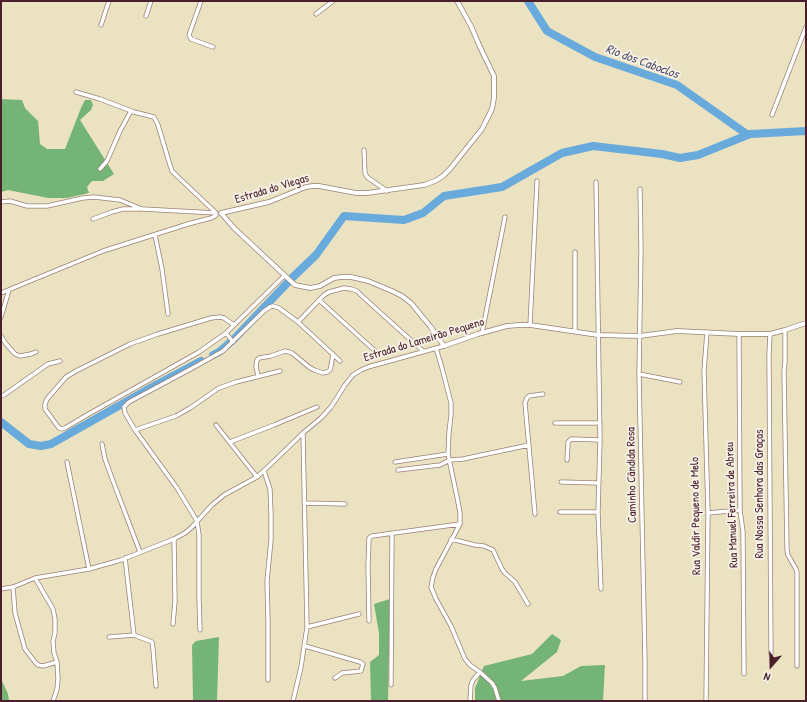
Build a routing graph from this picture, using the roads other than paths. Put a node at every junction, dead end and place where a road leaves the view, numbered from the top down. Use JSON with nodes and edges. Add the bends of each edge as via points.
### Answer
{"nodes":[{"id":1,"x":109,"y":1,"type":"edge"},
{"id":2,"x":151,"y":1,"type":"edge"},
{"id":3,"x":201,"y":1,"type":"edge"},
{"id":4,"x":333,"y":1,"type":"edge"},
{"id":5,"x":457,"y":1,"type":"edge"},
{"id":6,"x":316,"y":14,"type":"dead end"},
{"id":7,"x":146,"y":16,"type":"dead end"},
{"id":8,"x":101,"y":25,"type":"dead end"},
{"id":9,"x":806,"y":27,"type":"edge"},
{"id":10,"x":213,"y":47,"type":"dead end"},
{"id":11,"x":76,"y":92,"type":"dead end"},
{"id":12,"x":131,"y":111,"type":"junction"},
{"id":13,"x":772,"y":115,"type":"dead end"},
{"id":14,"x":364,"y":150,"type":"dead end"},
{"id":15,"x":100,"y":169,"type":"dead end"},
{"id":16,"x":537,"y":181,"type":"dead end"},
{"id":17,"x":596,"y":182,"type":"dead end"},
{"id":18,"x":640,"y":189,"type":"dead end"},
{"id":19,"x":387,"y":190,"type":"junction"},
{"id":20,"x":1,"y":202,"type":"edge"},
{"id":21,"x":142,"y":209,"type":"junction"},
{"id":22,"x":219,"y":213,"type":"junction"},
{"id":23,"x":505,"y":217,"type":"dead end"},
{"id":24,"x":93,"y":219,"type":"dead end"},
{"id":25,"x":155,"y":235,"type":"junction"},
{"id":26,"x":575,"y":252,"type":"dead end"},
{"id":27,"x":285,"y":277,"type":"junction"},
{"id":28,"x":9,"y":290,"type":"junction"},
{"id":29,"x":1,"y":293,"type":"edge"},
{"id":30,"x":319,"y":300,"type":"junction"},
{"id":31,"x":168,"y":314,"type":"dead end"},
{"id":32,"x":1,"y":317,"type":"edge"},
{"id":33,"x":298,"y":322,"type":"junction"},
{"id":34,"x":806,"y":323,"type":"edge"},
{"id":35,"x":234,"y":325,"type":"junction"},
{"id":36,"x":530,"y":325,"type":"junction"},
{"id":37,"x":785,"y":330,"type":"junction"},
{"id":38,"x":574,"y":331,"type":"junction"},
{"id":39,"x":482,"y":332,"type":"junction"},
{"id":40,"x":708,"y":332,"type":"junction"},
{"id":41,"x":226,"y":333,"type":"junction"},
{"id":42,"x":739,"y":334,"type":"junction"},
{"id":43,"x":770,"y":334,"type":"junction"},
{"id":44,"x":598,"y":335,"type":"junction"},
{"id":45,"x":1,"y":336,"type":"edge"},
{"id":46,"x":640,"y":336,"type":"junction"},
{"id":47,"x":233,"y":342,"type":"junction"},
{"id":48,"x":444,"y":346,"type":"junction"},
{"id":49,"x":436,"y":348,"type":"junction"},
{"id":50,"x":374,"y":350,"type":"dead end"},
{"id":51,"x":36,"y":352,"type":"dead end"},
{"id":52,"x":423,"y":352,"type":"junction"},
{"id":53,"x":333,"y":354,"type":"junction"},
{"id":54,"x":60,"y":360,"type":"dead end"},
{"id":55,"x":340,"y":361,"type":"dead end"},
{"id":56,"x":280,"y":371,"type":"dead end"},
{"id":57,"x":639,"y":374,"type":"junction"},
{"id":58,"x":258,"y":376,"type":"junction"},
{"id":59,"x":680,"y":382,"type":"dead end"},
{"id":60,"x":543,"y":394,"type":"dead end"},
{"id":61,"x":1,"y":396,"type":"edge"},
{"id":62,"x":316,"y":407,"type":"dead end"},
{"id":63,"x":555,"y":423,"type":"dead end"},
{"id":64,"x":600,"y":423,"type":"junction"},
{"id":65,"x":216,"y":425,"type":"dead end"},
{"id":66,"x":135,"y":430,"type":"junction"},
{"id":67,"x":303,"y":433,"type":"junction"},
{"id":68,"x":600,"y":440,"type":"junction"},
{"id":69,"x":230,"y":442,"type":"junction"},
{"id":70,"x":102,"y":444,"type":"dead end"},
{"id":71,"x":528,"y":445,"type":"junction"},
{"id":72,"x":448,"y":454,"type":"junction"},
{"id":73,"x":450,"y":460,"type":"junction"},
{"id":74,"x":567,"y":460,"type":"dead end"},
{"id":75,"x":67,"y":462,"type":"dead end"},
{"id":76,"x":395,"y":462,"type":"dead end"},
{"id":77,"x":398,"y":470,"type":"dead end"},
{"id":78,"x":264,"y":471,"type":"junction"},
{"id":79,"x":257,"y":477,"type":"junction"},
{"id":80,"x":561,"y":482,"type":"dead end"},
{"id":81,"x":599,"y":483,"type":"junction"},
{"id":82,"x":304,"y":503,"type":"junction"},
{"id":83,"x":345,"y":504,"type":"dead end"},
{"id":84,"x":740,"y":510,"type":"junction"},
{"id":85,"x":560,"y":512,"type":"dead end"},
{"id":86,"x":598,"y":512,"type":"junction"},
{"id":87,"x":708,"y":513,"type":"junction"},
{"id":88,"x":535,"y":514,"type":"dead end"},
{"id":89,"x":197,"y":521,"type":"junction"},
{"id":90,"x":460,"y":524,"type":"junction"},
{"id":91,"x":392,"y":533,"type":"junction"},
{"id":92,"x":174,"y":539,"type":"junction"},
{"id":93,"x":451,"y":539,"type":"junction"},
{"id":94,"x":140,"y":552,"type":"junction"},
{"id":95,"x":126,"y":558,"type":"junction"},
{"id":96,"x":89,"y":569,"type":"junction"},
{"id":97,"x":35,"y":578,"type":"junction"},
{"id":98,"x":13,"y":587,"type":"junction"},
{"id":99,"x":601,"y":588,"type":"dead end"},
{"id":100,"x":1,"y":589,"type":"edge"},
{"id":101,"x":528,"y":604,"type":"dead end"},
{"id":102,"x":359,"y":614,"type":"dead end"},
{"id":103,"x":369,"y":621,"type":"dead end"},
{"id":104,"x":173,"y":624,"type":"dead end"},
{"id":105,"x":307,"y":627,"type":"junction"},
{"id":106,"x":200,"y":630,"type":"dead end"},
{"id":107,"x":134,"y":635,"type":"junction"},
{"id":108,"x":109,"y":637,"type":"dead end"},
{"id":109,"x":305,"y":646,"type":"junction"},
{"id":110,"x":771,"y":654,"type":"dead end"},
{"id":111,"x":56,"y":662,"type":"junction"},
{"id":112,"x":797,"y":666,"type":"dead end"},
{"id":113,"x":480,"y":672,"type":"junction"},
{"id":114,"x":744,"y":674,"type":"dead end"},
{"id":115,"x":335,"y":678,"type":"dead end"},
{"id":116,"x":268,"y":680,"type":"dead end"},
{"id":117,"x":391,"y":685,"type":"dead end"},
{"id":118,"x":156,"y":686,"type":"dead end"},
{"id":119,"x":53,"y":701,"type":"edge"},
{"id":120,"x":293,"y":701,"type":"edge"},
{"id":121,"x":470,"y":701,"type":"edge"},
{"id":122,"x":499,"y":701,"type":"edge"},
{"id":123,"x":645,"y":701,"type":"edge"},
{"id":124,"x":706,"y":701,"type":"edge"}],
"edges":[{"from":1,"to":8,"type":"street"},
{"from":2,"to":7,"type":"street"},
{"from":3,"to":10,"type":"street","via":[[189,35],[191,39]]},
{"from":4,"to":6,"type":"street"},
{"from":5,"to":19,"type":"street","name":"Estrada do Viegas","via":[[494,76],[492,109],[482,129],[443,176],[424,185]]},
{"from":9,"to":13,"type":"street"},
{"from":11,"to":12,"type":"street"},
{"from":12,"to":15,"type":"street","via":[[107,161]]},
{"from":12,"to":22,"type":"street","via":[[154,117],[172,171]]},
{"from":14,"to":19,"type":"street","via":[[367,177]]},
{"from":16,"to":36,"type":"street"},
{"from":17,"to":44,"type":"street"},
{"from":18,"to":46,"type":"street","name":"Caminho Cândida Rosa"},
{"from":19,"to":22,"type":"street","name":"Estrada do Viegas","via":[[367,194],[313,186],[269,202]]},
{"from":20,"to":21,"type":"street","name":"Estrada do Viegas","via":[[47,206],[94,197],[120,200]]},
{"from":21,"to":22,"type":"street","name":"Estrada do Viegas"},
{"from":21,"to":24,"type":"street","via":[[123,209]]},
{"from":22,"to":25,"type":"street","name":"Estrada do Viegas","via":[[211,218]]},
{"from":22,"to":27,"type":"street"},
{"from":23,"to":39,"type":"street"},
{"from":25,"to":28,"type":"street","name":"Estrada do Viegas","via":[[103,250]]},
{"from":25,"to":31,"type":"street"},
{"from":26,"to":38,"type":"street"},
{"from":27,"to":35,"type":"street"},
{"from":27,"to":48,"type":"street","via":[[295,285],[310,288],[334,278],[351,277],[392,291],[411,303]]},
{"from":28,"to":29,"type":"street","name":"Estrada do Viegas"},
{"from":28,"to":32,"type":"street"},
{"from":30,"to":33,"type":"street"},
{"from":30,"to":50,"type":"street"},
{"from":30,"to":52,"type":"street","via":[[324,294],[344,288],[357,291]]},
{"from":33,"to":47,"type":"street","via":[[279,308],[270,307]]},
{"from":33,"to":53,"type":"street"},
{"from":34,"to":37,"type":"street","name":"Estrada do Lameirão Pequeno"},
{"from":35,"to":41,"type":"street"},
{"from":35,"to":41,"type":"street","via":[[224,318],[211,318],[130,344],[66,377],[47,399],[45,409],[59,428],[65,428],[199,352]]},
{"from":36,"to":38,"type":"street","name":"Estrada do Lameirão Pequeno"},
{"from":36,"to":39,"type":"street","name":"Estrada do Lameirão Pequeno","via":[[507,326]]},
{"from":37,"to":43,"type":"street","name":"Estrada do Lameirão Pequeno"},
{"from":37,"to":112,"type":"street","via":[[787,550],[797,573]]},
{"from":38,"to":44,"type":"street","name":"Estrada do Lameirão Pequeno"},
{"from":39,"to":48,"type":"street","name":"Estrada do Lameirão Pequeno"},
{"from":40,"to":42,"type":"street","name":"Estrada do Lameirão Pequeno"},
{"from":40,"to":46,"type":"street","name":"Estrada do Lameirão Pequeno","via":[[677,331]]},
{"from":40,"to":87,"type":"street","name":"Rua Valdir Pequeno de Melo","via":[[704,371]]},
{"from":41,"to":47,"type":"street"},
{"from":42,"to":43,"type":"street","name":"Estrada do Lameirão Pequeno"},
{"from":42,"to":84,"type":"street","name":"Rua Manuel Ferreira de Abreu"},
{"from":43,"to":110,"type":"street","name":"Rua Nossa Senhora das Graças"},
{"from":44,"to":46,"type":"street","name":"Estrada do Lameirão Pequeno"},
{"from":44,"to":64,"type":"street"},
{"from":45,"to":51,"type":"street","via":[[15,354],[20,356]]},
{"from":46,"to":57,"type":"street","name":"Caminho Cândida Rosa"},
{"from":47,"to":66,"type":"street","via":[[218,354],[126,404],[125,413]]},
{"from":48,"to":49,"type":"street","name":"Estrada do Lameirão Pequeno"},
{"from":49,"to":52,"type":"street","name":"Estrada do Lameirão Pequeno"},
{"from":49,"to":72,"type":"street","via":[[451,403]]},
{"from":52,"to":67,"type":"street","name":"Estrada do Lameirão Pequeno","via":[[385,362],[353,375],[331,407]]},
{"from":53,"to":55,"type":"street"},
{"from":53,"to":58,"type":"street","via":[[330,370],[323,373],[285,351],[259,358],[256,366]]},
{"from":54,"to":61,"type":"street","via":[[48,364]]},
{"from":56,"to":58,"type":"street"},
{"from":57,"to":59,"type":"street"},
{"from":57,"to":123,"type":"street","name":"Caminho Cândida Rosa"},
{"from":58,"to":66,"type":"street","via":[[219,388],[176,416]]},
{"from":60,"to":71,"type":"street","via":[[529,396],[525,401]]},
{"from":62,"to":69,"type":"street"},
{"from":63,"to":64,"type":"street"},
{"from":64,"to":68,"type":"street"},
{"from":65,"to":69,"type":"street"},
{"from":66,"to":89,"type":"street","via":[[177,488]]},
{"from":67,"to":78,"type":"street","name":"Estrada do Lameirão Pequeno"},
{"from":67,"to":82,"type":"street"},
{"from":68,"to":74,"type":"street","via":[[571,439],[568,442]]},
{"from":68,"to":81,"type":"street"},
{"from":69,"to":79,"type":"street"},
{"from":70,"to":94,"type":"street","via":[[105,459]]},
{"from":71,"to":73,"type":"street"},
{"from":71,"to":88,"type":"street"},
{"from":72,"to":73,"type":"street"},
{"from":72,"to":76,"type":"street"},
{"from":73,"to":77,"type":"street","via":[[440,465]]},
{"from":73,"to":90,"type":"street"},
{"from":75,"to":96,"type":"street"},
{"from":78,"to":79,"type":"street","name":"Estrada do Lameirão Pequeno"},
{"from":78,"to":116,"type":"street","via":[[270,489],[271,507],[267,581]]},
{"from":79,"to":89,"type":"street","name":"Estrada do Lameirão Pequeno","via":[[224,494]]},
{"from":80,"to":81,"type":"street"},
{"from":81,"to":86,"type":"street"},
{"from":82,"to":83,"type":"street"},
{"from":82,"to":105,"type":"street"},
{"from":84,"to":87,"type":"street"},
{"from":84,"to":114,"type":"street","name":"Rua Manuel Ferreira de Abreu","via":[[743,532]]},
{"from":85,"to":86,"type":"street"},
{"from":86,"to":99,"type":"street"},
{"from":87,"to":124,"type":"street","name":"Rua Valdir Pequeno de Melo"},
{"from":89,"to":92,"type":"street","name":"Estrada do Lameirão Pequeno","via":[[185,533]]},
{"from":89,"to":106,"type":"street"},
{"from":90,"to":91,"type":"street"},
{"from":90,"to":93,"type":"street"},
{"from":91,"to":103,"type":"street","via":[[369,538]]},
{"from":91,"to":117,"type":"street"},
{"from":92,"to":94,"type":"street","name":"Estrada do Lameirão Pequeno"},
{"from":92,"to":104,"type":"street"},
{"from":93,"to":101,"type":"street","via":[[493,550],[502,569],[515,582]]},
{"from":93,"to":113,"type":"street","via":[[436,569],[431,587],[452,626],[465,659]]},
{"from":94,"to":95,"type":"street","name":"Estrada do Lameirão Pequeno"},
{"from":95,"to":96,"type":"street","name":"Estrada do Lameirão Pequeno"},
{"from":95,"to":107,"type":"street"},
{"from":96,"to":97,"type":"street","name":"Estrada do Lameirão Pequeno"},
{"from":97,"to":98,"type":"street","name":"Estrada do Lameirão Pequeno"},
{"from":97,"to":111,"type":"street","via":[[53,609]]},
{"from":98,"to":100,"type":"street","name":"Estrada do Lameirão Pequeno"},
{"from":98,"to":111,"type":"street","via":[[15,613],[25,649],[38,665]]},
{"from":102,"to":105,"type":"street"},
{"from":105,"to":109,"type":"street"},
{"from":107,"to":108,"type":"street"},
{"from":107,"to":118,"type":"street","via":[[153,643]]},
{"from":109,"to":115,"type":"street","via":[[363,664],[361,671],[342,673]]},
{"from":109,"to":120,"type":"street"},
{"from":111,"to":119,"type":"street","via":[[58,679]]},
{"from":113,"to":121,"type":"street","via":[[471,685]]},
{"from":113,"to":122,"type":"street","via":[[496,688]]}]}
